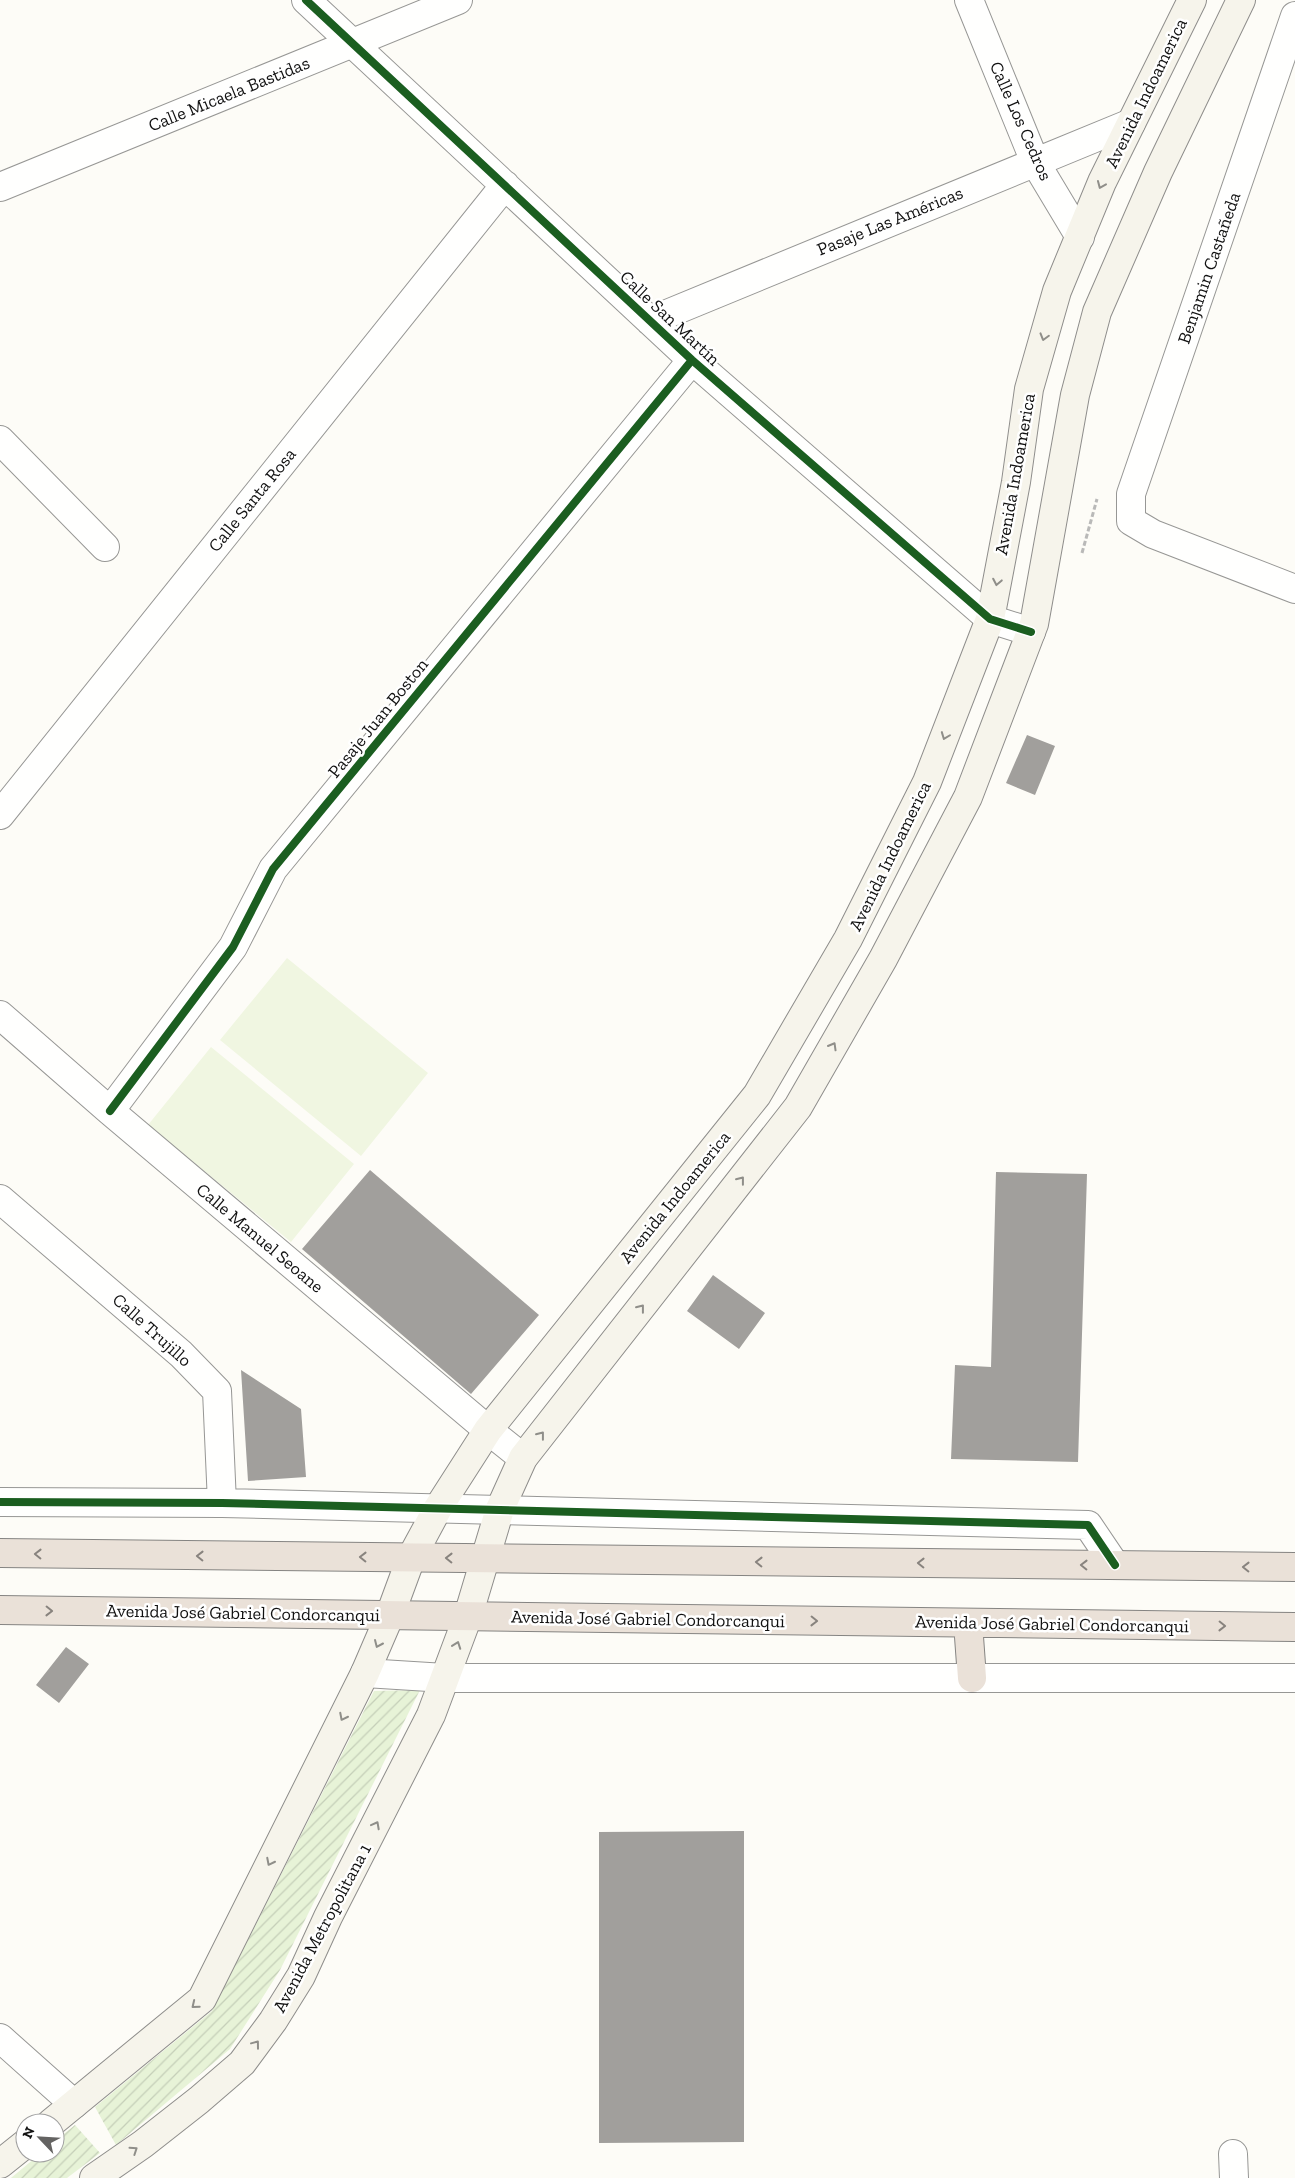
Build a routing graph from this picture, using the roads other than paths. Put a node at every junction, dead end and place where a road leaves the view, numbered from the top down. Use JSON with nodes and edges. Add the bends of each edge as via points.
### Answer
{"nodes":[{"id":1,"x":306,"y":0,"type":"edge"},
{"id":2,"x":458,"y":0,"type":"edge"},
{"id":3,"x":970,"y":0,"type":"edge"},
{"id":4,"x":1192,"y":0,"type":"edge"},
{"id":5,"x":1241,"y":0,"type":"edge"},
{"id":6,"x":1295,"y":16,"type":"edge"},
{"id":7,"x":353,"y":44,"type":"junction"},
{"id":8,"x":1132,"y":123,"type":"junction"},
{"id":9,"x":1035,"y":162,"type":"junction"},
{"id":10,"x":505,"y":185,"type":"junction"},
{"id":11,"x":0,"y":187,"type":"edge"},
{"id":12,"x":1080,"y":237,"type":"junction"},
{"id":13,"x":650,"y":321,"type":"junction"},
{"id":14,"x":692,"y":360,"type":"junction"},
{"id":15,"x":0,"y":440,"type":"edge"},
{"id":16,"x":105,"y":547,"type":"dead end"},
{"id":17,"x":1295,"y":589,"type":"edge"},
{"id":18,"x":990,"y":619,"type":"junction"},
{"id":19,"x":1031,"y":632,"type":"junction"},
{"id":20,"x":0,"y":815,"type":"edge"},
{"id":21,"x":0,"y":1015,"type":"edge"},
{"id":22,"x":110,"y":1111,"type":"junction"},
{"id":23,"x":0,"y":1199,"type":"edge"},
{"id":24,"x":488,"y":1430,"type":"junction"},
{"id":25,"x":523,"y":1458,"type":"junction"},
{"id":26,"x":0,"y":1502,"type":"edge"},
{"id":27,"x":222,"y":1503,"type":"junction"},
{"id":28,"x":438,"y":1508,"type":"junction"},
{"id":29,"x":500,"y":1509,"type":"junction"},
{"id":30,"x":0,"y":1553,"type":"edge"},
{"id":31,"x":411,"y":1558,"type":"junction"},
{"id":32,"x":486,"y":1559,"type":"junction"},
{"id":33,"x":1115,"y":1565,"type":"junction"},
{"id":34,"x":1295,"y":1567,"type":"edge"},
{"id":35,"x":0,"y":1610,"type":"edge"},
{"id":36,"x":390,"y":1615,"type":"junction"},
{"id":37,"x":468,"y":1616,"type":"junction"},
{"id":38,"x":968,"y":1623,"type":"junction"},
{"id":39,"x":1295,"y":1627,"type":"edge"},
{"id":40,"x":365,"y":1673,"type":"junction"},
{"id":41,"x":445,"y":1678,"type":"junction"},
{"id":42,"x":972,"y":1678,"type":"junction"},
{"id":43,"x":1295,"y":1678,"type":"edge"},
{"id":44,"x":0,"y":2038,"type":"edge"},
{"id":45,"x":74,"y":2104,"type":"junction"},
{"id":46,"x":63,"y":2113,"type":"edge"},
{"id":47,"x":15,"y":2152,"type":"edge"},
{"id":48,"x":0,"y":2164,"type":"edge"},
{"id":49,"x":94,"y":2178,"type":"edge"}],
"edges":[{"from":1,"to":7,"type":"street","name":"Calle San Martín"},
{"from":2,"to":7,"type":"street","name":"Calle Micaela Bastidas"},
{"from":3,"to":9,"type":"street","name":"Calle Los Cedros"},
{"from":4,"to":8,"type":"main road","name":"Avenida Indoamerica"},
{"from":5,"to":19,"type":"main road","via":[[1158,172],[1097,312],[1075,395]]},
{"from":6,"to":17,"type":"street","name":"Benjamin Castañeda","via":[[1131,494],[1131,521],[1153,534]]},
{"from":7,"to":10,"type":"street","name":"Calle San Martín"},
{"from":7,"to":11,"type":"street","name":"Calle Micaela Bastidas"},
{"from":8,"to":9,"type":"street","name":"Pasaje Las Américas"},
{"from":8,"to":12,"type":"main road","name":"Avenida Indoamerica","one_way":true,"via":[[1102,182]]},
{"from":9,"to":12,"type":"street","name":"Calle Los Cedros"},
{"from":9,"to":13,"type":"street","name":"Pasaje Las Américas"},
{"from":10,"to":13,"type":"street","name":"Calle San Martín"},
{"from":10,"to":20,"type":"street","name":"Calle Santa Rosa"},
{"from":12,"to":18,"type":"main road","name":"Avenida Indoamerica","one_way":true,"via":[[1057,291],[1029,389],[1016,482]]},
{"from":13,"to":14,"type":"street","name":"Calle San Martín"},
{"from":14,"to":18,"type":"street","name":"Calle San Martín"},
{"from":14,"to":22,"type":"street","name":"Pasaje Juan Boston","via":[[273,869],[233,947]]},
{"from":15,"to":16,"type":"street"},
{"from":18,"to":19,"type":"street","name":"Calle San Martín"},
{"from":18,"to":24,"type":"main road","name":"Avenida Indoamerica","one_way":true,"via":[[927,782],[848,939],[756,1096]]},
{"from":25,"to":19,"type":"main road","one_way":true,"via":[[798,1107],[883,959],[968,798]]},
{"from":21,"to":22,"type":"street","name":"Calle Manuel Seoane"},
{"from":22,"to":24,"type":"street","name":"Calle Manuel Seoane"},
{"from":23,"to":27,"type":"street","name":"Calle Trujillo","via":[[181,1354],[216,1390]]},
{"from":24,"to":25,"type":"street","name":"Calle Manuel Seoane"},
{"from":24,"to":28,"type":"main road","name":"Avenida Indoamerica"},
{"from":25,"to":29,"type":"main road"},
{"from":26,"to":27,"type":"street"},
{"from":27,"to":28,"type":"street"},
{"from":28,"to":29,"type":"street"},
{"from":28,"to":31,"type":"main road","name":"Avenida Indoamerica"},
{"from":29,"to":32,"type":"main road"},
{"from":29,"to":33,"type":"street","via":[[1088,1525]]},
{"from":31,"to":30,"type":"highway","one_way":true},
{"from":32,"to":31,"type":"highway","one_way":true},
{"from":31,"to":36,"type":"main road","name":"Avenida Indoamerica"},
{"from":33,"to":32,"type":"highway","one_way":true},
{"from":32,"to":37,"type":"main road"},
{"from":34,"to":33,"type":"highway","one_way":true},
{"from":35,"to":36,"type":"highway","name":"Avenida José Gabriel Condorcanqui","one_way":true},
{"from":36,"to":37,"type":"highway","name":"Avenida José Gabriel Condorcanqui"},
{"from":36,"to":40,"type":"main road","one_way":true},
{"from":37,"to":38,"type":"highway","name":"Avenida José Gabriel Condorcanqui","one_way":true},
{"from":41,"to":37,"type":"main road","name":"Avenida Metropolitana 1","one_way":true},
{"from":38,"to":39,"type":"highway","name":"Avenida José Gabriel Condorcanqui","one_way":true},
{"from":38,"to":42,"type":"highway"},
{"from":40,"to":41,"type":"street"},
{"from":40,"to":45,"type":"main road","one_way":true,"via":[[202,1999]]},
{"from":41,"to":42,"type":"street"},
{"from":49,"to":41,"type":"main road","name":"Avenida Metropolitana 1","one_way":true,"via":[[143,2144],[242,2063],[273,2021],[301,1976],[390,1799],[432,1715]]},
{"from":42,"to":43,"type":"street"},
{"from":44,"to":45,"type":"street"},
{"from":45,"to":46,"type":"main road"},
{"from":47,"to":48,"type":"main road"}]}
